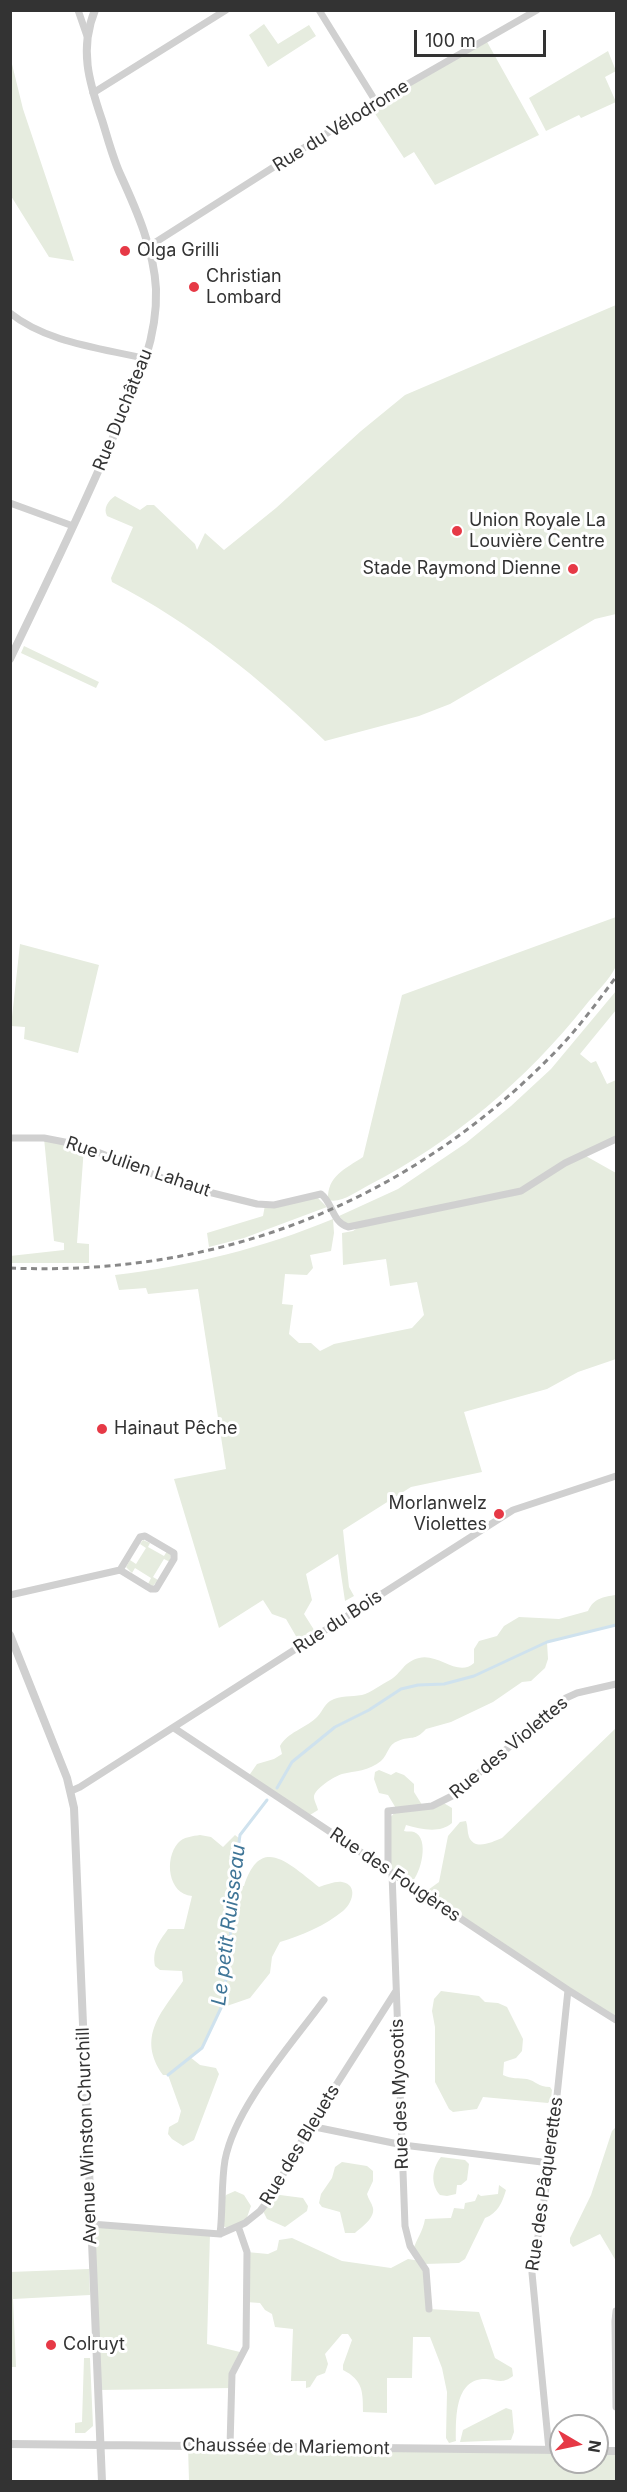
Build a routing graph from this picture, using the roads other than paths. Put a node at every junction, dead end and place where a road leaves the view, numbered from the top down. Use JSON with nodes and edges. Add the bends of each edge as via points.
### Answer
{"nodes":[{"id":1,"x":78,"y":10,"type":"edge"},
{"id":2,"x":95,"y":10,"type":"edge"},
{"id":3,"x":226,"y":10,"type":"edge"},
{"id":4,"x":319,"y":10,"type":"edge"},
{"id":5,"x":537,"y":10,"type":"edge"},
{"id":6,"x":87,"y":36,"type":"junction"},
{"id":7,"x":93,"y":93,"type":"junction"},
{"id":8,"x":376,"y":102,"type":"junction"},
{"id":9,"x":148,"y":247,"type":"junction"},
{"id":10,"x":10,"y":314,"type":"edge"},
{"id":11,"x":147,"y":359,"type":"junction"},
{"id":12,"x":10,"y":503,"type":"edge"},
{"id":13,"x":73,"y":526,"type":"junction"},
{"id":14,"x":10,"y":659,"type":"edge"},
{"id":15,"x":10,"y":1138,"type":"edge"},
{"id":16,"x":616,"y":1139,"type":"edge"},
{"id":17,"x":616,"y":1476,"type":"edge"},
{"id":18,"x":120,"y":1570,"type":"junction"},
{"id":19,"x":10,"y":1594,"type":"edge"},
{"id":20,"x":10,"y":1635,"type":"edge"},
{"id":21,"x":616,"y":1684,"type":"edge"},
{"id":22,"x":174,"y":1728,"type":"junction"},
{"id":23,"x":71,"y":1791,"type":"junction"},
{"id":24,"x":390,"y":1871,"type":"junction"},
{"id":25,"x":568,"y":1990,"type":"junction"},
{"id":26,"x":396,"y":1991,"type":"junction"},
{"id":27,"x":324,"y":2000,"type":"dead end"},
{"id":28,"x":616,"y":2019,"type":"edge"},
{"id":29,"x":310,"y":2126,"type":"junction"},
{"id":30,"x":403,"y":2145,"type":"junction"},
{"id":31,"x":550,"y":2163,"type":"junction"},
{"id":32,"x":91,"y":2224,"type":"junction"},
{"id":33,"x":238,"y":2226,"type":"junction"},
{"id":34,"x":220,"y":2234,"type":"junction"},
{"id":35,"x":429,"y":2309,"type":"dead end"},
{"id":36,"x":616,"y":2311,"type":"edge"},
{"id":37,"x":616,"y":2407,"type":"edge"},
{"id":38,"x":10,"y":2444,"type":"edge"},
{"id":39,"x":100,"y":2446,"type":"junction"},
{"id":40,"x":230,"y":2446,"type":"junction"},
{"id":41,"x":549,"y":2450,"type":"joint"},
{"id":42,"x":102,"y":2481,"type":"edge"}],
"edges":[{"from":1,"to":6,"type":"street"},
{"from":2,"to":6,"type":"street","name":"Rue Duchâteau"},
{"from":3,"to":7,"type":"street"},
{"from":4,"to":8,"type":"street"},
{"from":5,"to":8,"type":"street","name":"Rue du Vélodrome"},
{"from":6,"to":7,"type":"street","name":"Rue Duchâteau","via":[[86,58]]},
{"from":7,"to":9,"type":"street","name":"Rue Duchâteau"},
{"from":8,"to":9,"type":"street","name":"Rue du Vélodrome"},
{"from":9,"to":11,"type":"street","name":"Rue Duchâteau","via":[[156,288],[155,320]]},
{"from":10,"to":11,"type":"street","via":[[46,334]]},
{"from":11,"to":13,"type":"street","name":"Rue Duchâteau"},
{"from":12,"to":13,"type":"street"},
{"from":13,"to":14,"type":"street","name":"Rue Duchâteau"},
{"from":15,"to":16,"type":"street","name":"Rue Julien Lahaut","via":[[52,1139],[80,1145],[180,1185],[257,1204],[274,1205],[317,1194],[324,1196],[343,1226],[361,1226],[521,1191],[565,1163]]},
{"from":17,"to":22,"type":"street","name":"Rue du Bois","via":[[513,1510]]},
{"from":18,"to":18,"type":"street","via":[[140,1537],[145,1536],[174,1553],[156,1589]]},
{"from":18,"to":19,"type":"street"},
{"from":20,"to":23,"type":"street","name":"Avenue Winston Churchill"},
{"from":21,"to":24,"type":"street","name":"Rue des Violettes","via":[[566,1698],[452,1796],[432,1806],[388,1811]]},
{"from":22,"to":23,"type":"street","name":"Rue du Bois"},
{"from":22,"to":24,"type":"street","name":"Rue des Fougères"},
{"from":23,"to":32,"type":"street","name":"Avenue Winston Churchill"},
{"from":24,"to":25,"type":"street","name":"Rue des Fougères"},
{"from":24,"to":26,"type":"street","name":"Rue des Myosotis"},
{"from":25,"to":28,"type":"street","name":"Rue des Fougères"},
{"from":25,"to":31,"type":"street","name":"Rue des Pâquerettes"},
{"from":26,"to":29,"type":"street","name":"Rue des Bleuets"},
{"from":26,"to":30,"type":"street","name":"Rue des Myosotis"},
{"from":27,"to":34,"type":"street","via":[[235,2129],[225,2162]]},
{"from":29,"to":30,"type":"street"},
{"from":29,"to":33,"type":"street","name":"Rue des Bleuets","via":[[262,2209]]},
{"from":30,"to":31,"type":"street"},
{"from":30,"to":35,"type":"street","name":"Rue des Myosotis","via":[[405,2232],[426,2270]]},
{"from":31,"to":41,"type":"street","name":"Rue des Pâquerettes","via":[[532,2273]]},
{"from":32,"to":34,"type":"street","name":"Rue des Bleuets"},
{"from":32,"to":39,"type":"street","name":"Avenue Winston Churchill"},
{"from":33,"to":34,"type":"street","name":"Rue des Bleuets"},
{"from":33,"to":40,"type":"street","via":[[247,2252],[246,2348],[232,2374]]},
{"from":36,"to":37,"type":"street"},
{"from":38,"to":39,"type":"street","name":"Chaussée de Mariemont"},
{"from":39,"to":40,"type":"street","name":"Chaussée de Mariemont"},
{"from":39,"to":42,"type":"street","name":"Avenue Winston Churchill"},
{"from":40,"to":41,"type":"street","name":"Chaussée de Mariemont"}]}
